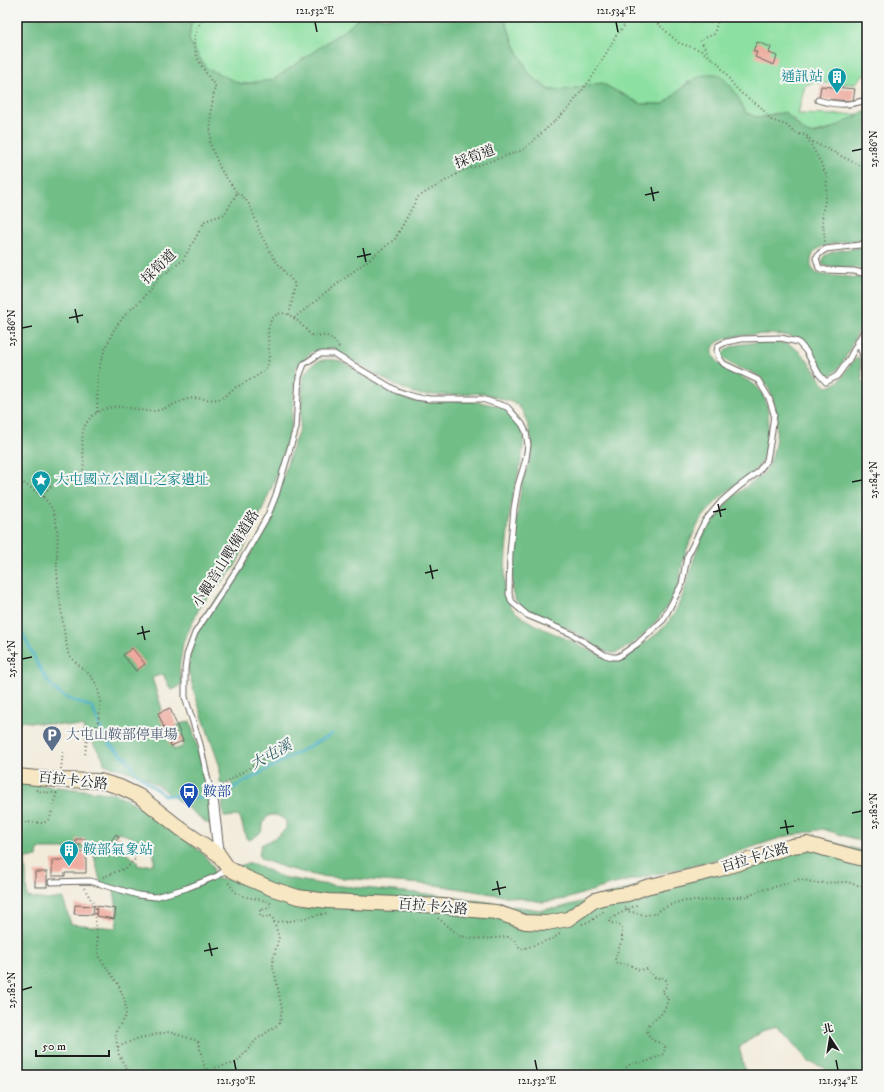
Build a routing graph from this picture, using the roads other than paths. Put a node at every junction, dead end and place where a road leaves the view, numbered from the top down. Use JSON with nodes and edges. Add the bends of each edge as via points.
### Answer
{"nodes":[{"id":1,"x":867,"y":85,"type":"edge"},
{"id":2,"x":867,"y":88,"type":"edge"},
{"id":3,"x":867,"y":99,"type":"edge"},
{"id":4,"x":818,"y":100,"type":"dead end"},
{"id":5,"x":867,"y":242,"type":"edge"},
{"id":6,"x":867,"y":274,"type":"edge"},
{"id":7,"x":867,"y":325,"type":"edge"},
{"id":8,"x":857,"y":342,"type":"junction"},
{"id":9,"x":867,"y":383,"type":"edge"},
{"id":10,"x":17,"y":776,"type":"edge"},
{"id":11,"x":213,"y":798,"type":"joint"},
{"id":12,"x":219,"y":855,"type":"junction"},
{"id":13,"x":867,"y":860,"type":"edge"},
{"id":14,"x":224,"y":870,"type":"junction"},
{"id":15,"x":51,"y":882,"type":"dead end"}],
"edges":[{"from":1,"to":2,"type":"lane"},
{"from":3,"to":4,"type":"lane","via":[[857,103],[836,104]]},
{"from":5,"to":6,"type":"lane","via":[[826,249],[816,258],[819,268],[854,270]]},
{"from":7,"to":8,"type":"lane","name":"小觀音山戰備道路"},
{"from":8,"to":9,"type":"lane","via":[[862,350]]},
{"from":8,"to":11,"type":"lane","name":"小觀音山戰備道路","via":[[837,376],[826,382],[798,342],[781,338],[742,339],[718,346],[719,358],[724,364],[758,380],[769,398],[774,414],[767,460],[757,473],[721,502],[705,521],[687,557],[682,584],[663,620],[637,644],[618,657],[605,654],[572,634],[527,615],[512,602],[509,594],[514,509],[528,445],[526,432],[516,415],[507,407],[482,399],[415,397],[397,391],[334,354],[319,354],[304,364],[299,377],[296,428],[268,515],[237,569],[195,633],[187,655],[184,697],[200,744]]},
{"from":10,"to":12,"type":"main road","name":"百拉卡公路","via":[[100,781],[120,787],[140,796]]},
{"from":11,"to":12,"type":"street"},
{"from":12,"to":14,"type":"main road","name":"百拉卡公路"},
{"from":13,"to":14,"type":"main road","name":"百拉卡公路","via":[[807,844],[792,846],[717,870],[646,887],[628,894],[595,900],[568,919],[547,923],[525,922],[496,912],[443,906],[328,901],[298,897]]},
{"from":14,"to":15,"type":"lane","via":[[217,876],[187,888],[155,897],[138,895],[90,881]]}]}
